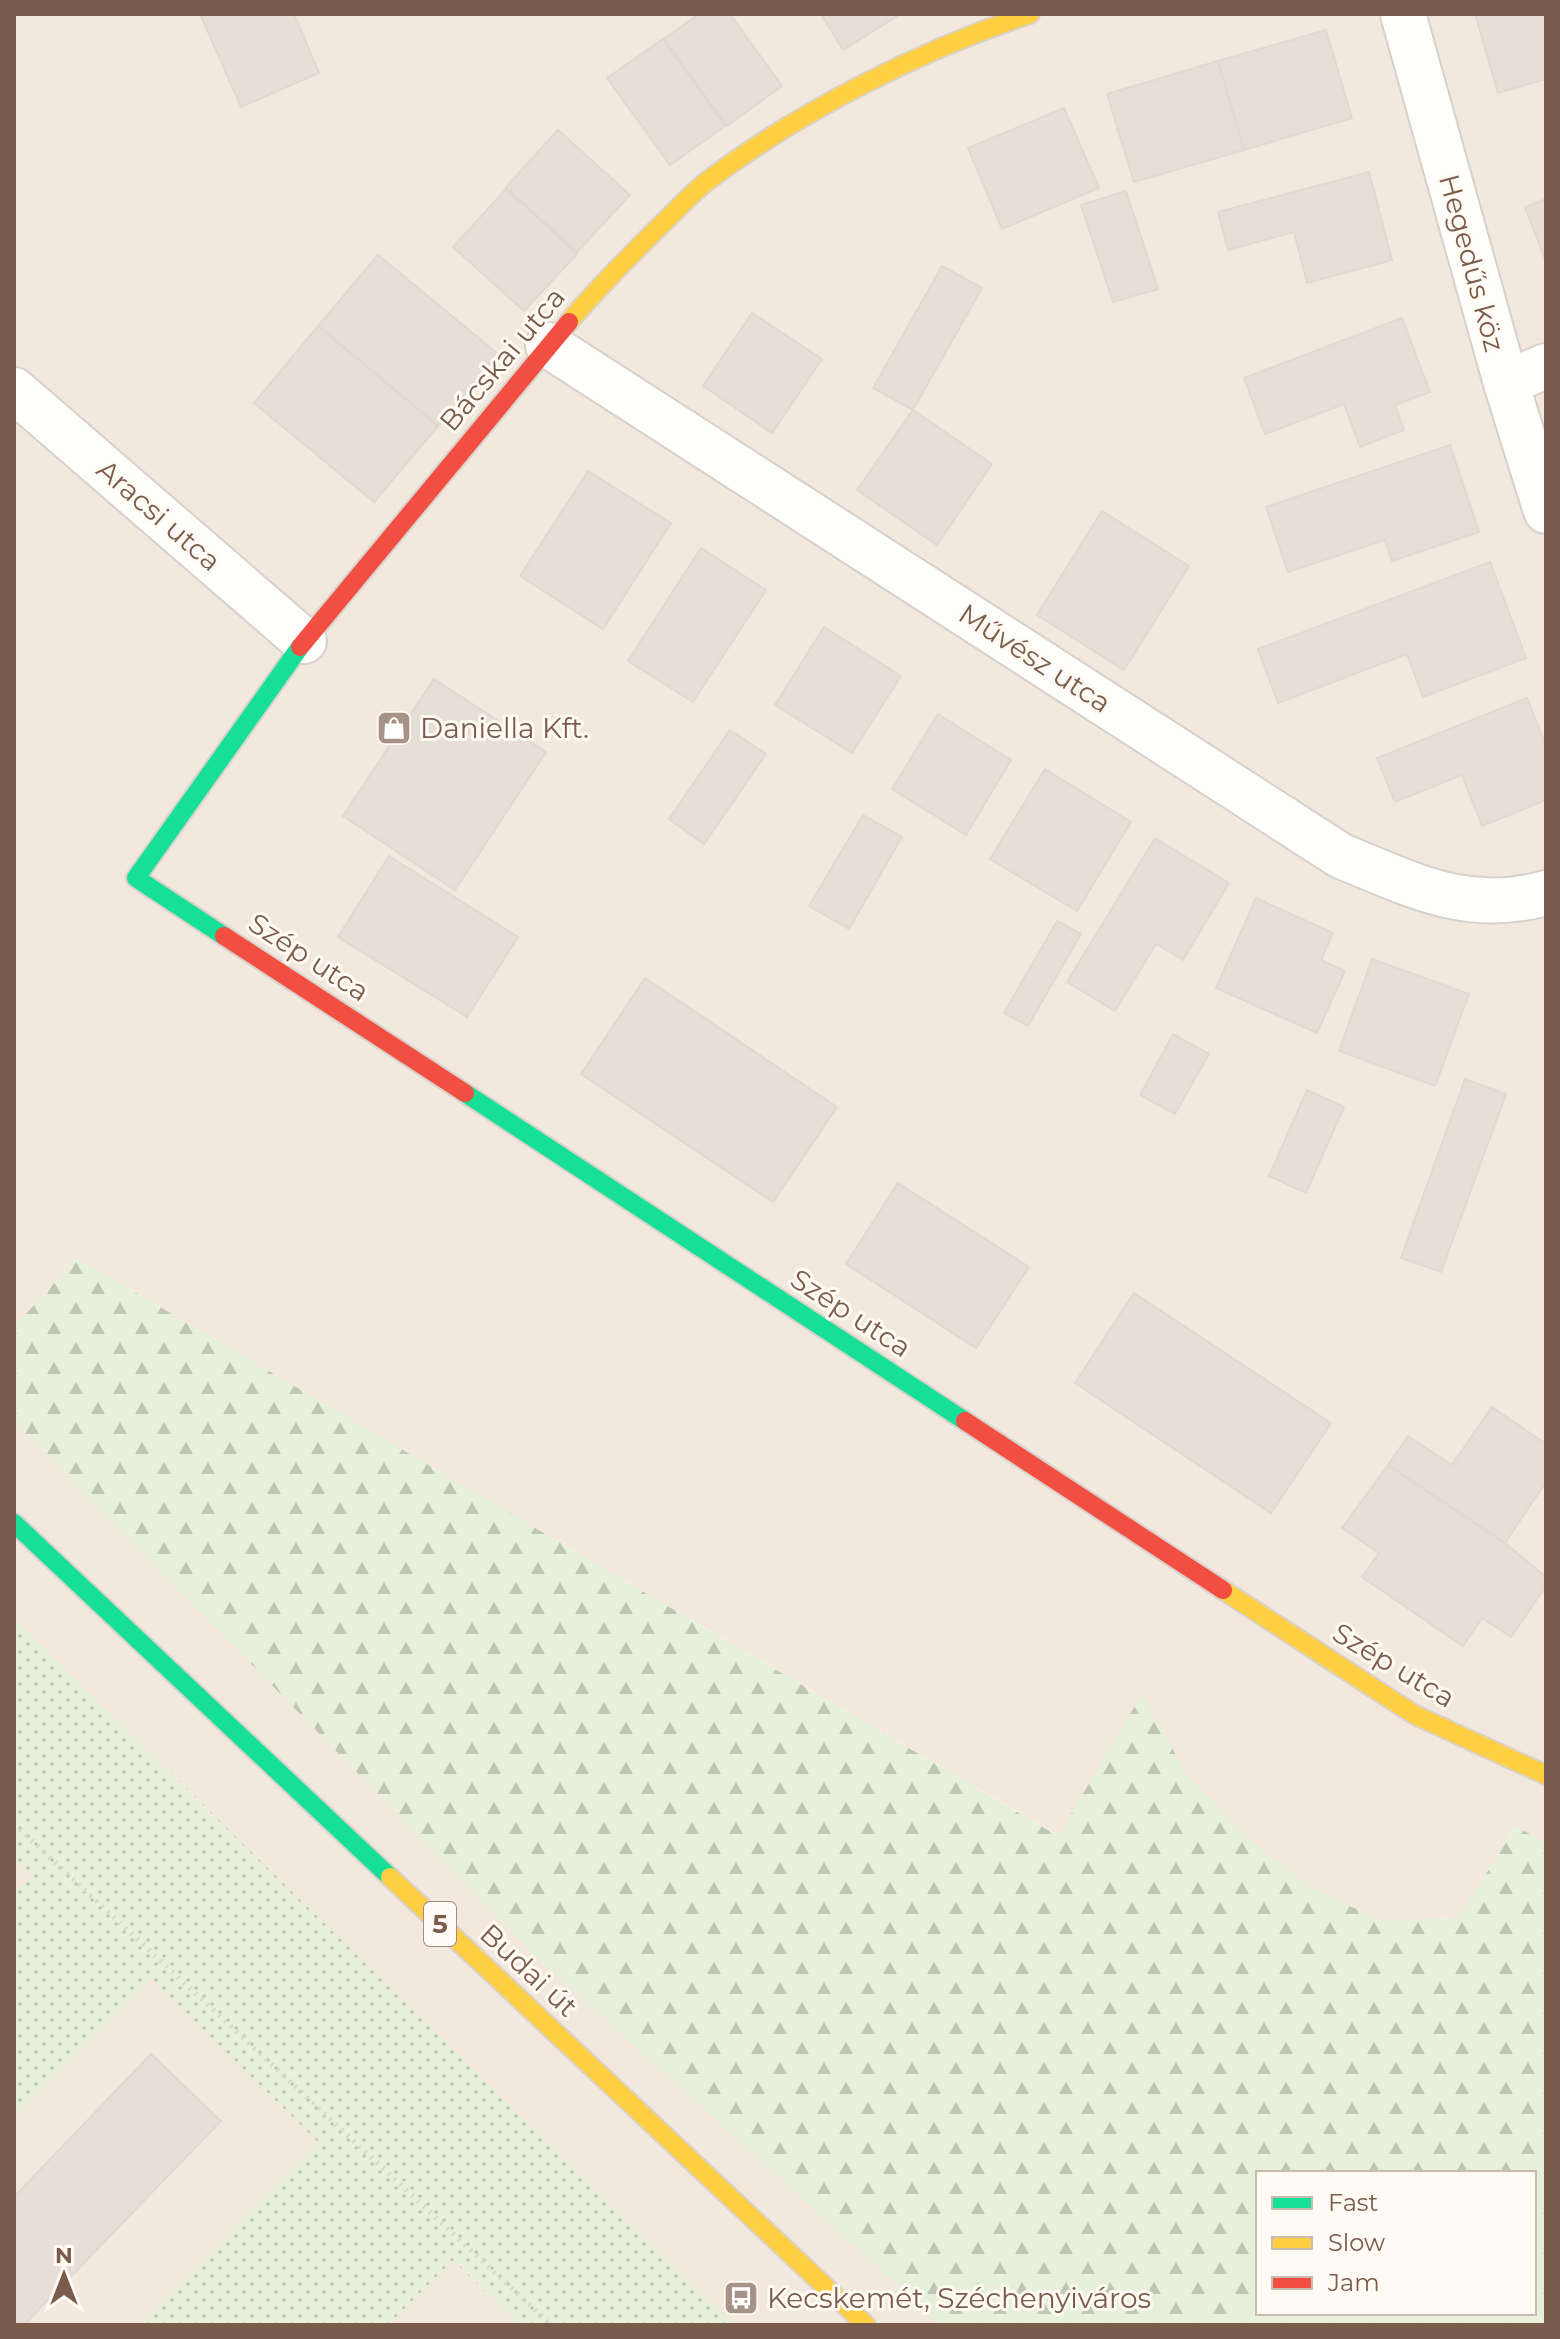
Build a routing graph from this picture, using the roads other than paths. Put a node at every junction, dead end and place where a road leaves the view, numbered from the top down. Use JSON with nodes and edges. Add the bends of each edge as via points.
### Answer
{"nodes":[{"id":1,"x":1030,"y":14,"type":"edge"},
{"id":2,"x":1403,"y":14,"type":"edge"},
{"id":3,"x":548,"y":345,"type":"junction"},
{"id":4,"x":1546,"y":366,"type":"edge"},
{"id":5,"x":1506,"y":383,"type":"junction"},
{"id":6,"x":14,"y":390,"type":"edge"},
{"id":7,"x":1546,"y":511,"type":"edge"},
{"id":8,"x":304,"y":641,"type":"junction"},
{"id":9,"x":136,"y":878,"type":"joint"},
{"id":10,"x":1546,"y":893,"type":"edge"},
{"id":11,"x":14,"y":1523,"type":"edge"},
{"id":12,"x":1546,"y":1775,"type":"edge"},
{"id":13,"x":866,"y":2325,"type":"edge"}],
"edges":[{"from":1,"to":3,"type":"street","name":"Bácskai utca","via":[[978,31],[774,135],[704,184]]},
{"from":2,"to":5,"type":"street","name":"Hegedűs köz"},
{"from":3,"to":8,"type":"street","name":"Bácskai utca"},
{"from":3,"to":10,"type":"street","name":"Művész utca","via":[[1341,856],[1434,894],[1481,901]]},
{"from":4,"to":5,"type":"street"},
{"from":5,"to":7,"type":"street","name":"Hegedűs köz"},
{"from":6,"to":8,"type":"street","name":"Aracsi utca"},
{"from":8,"to":9,"type":"street","name":"Bácskai utca"},
{"from":9,"to":12,"type":"street","name":"Szép utca","via":[[1415,1715]]},
{"from":11,"to":13,"type":"street","name":"Budai út","number":"5"}]}
